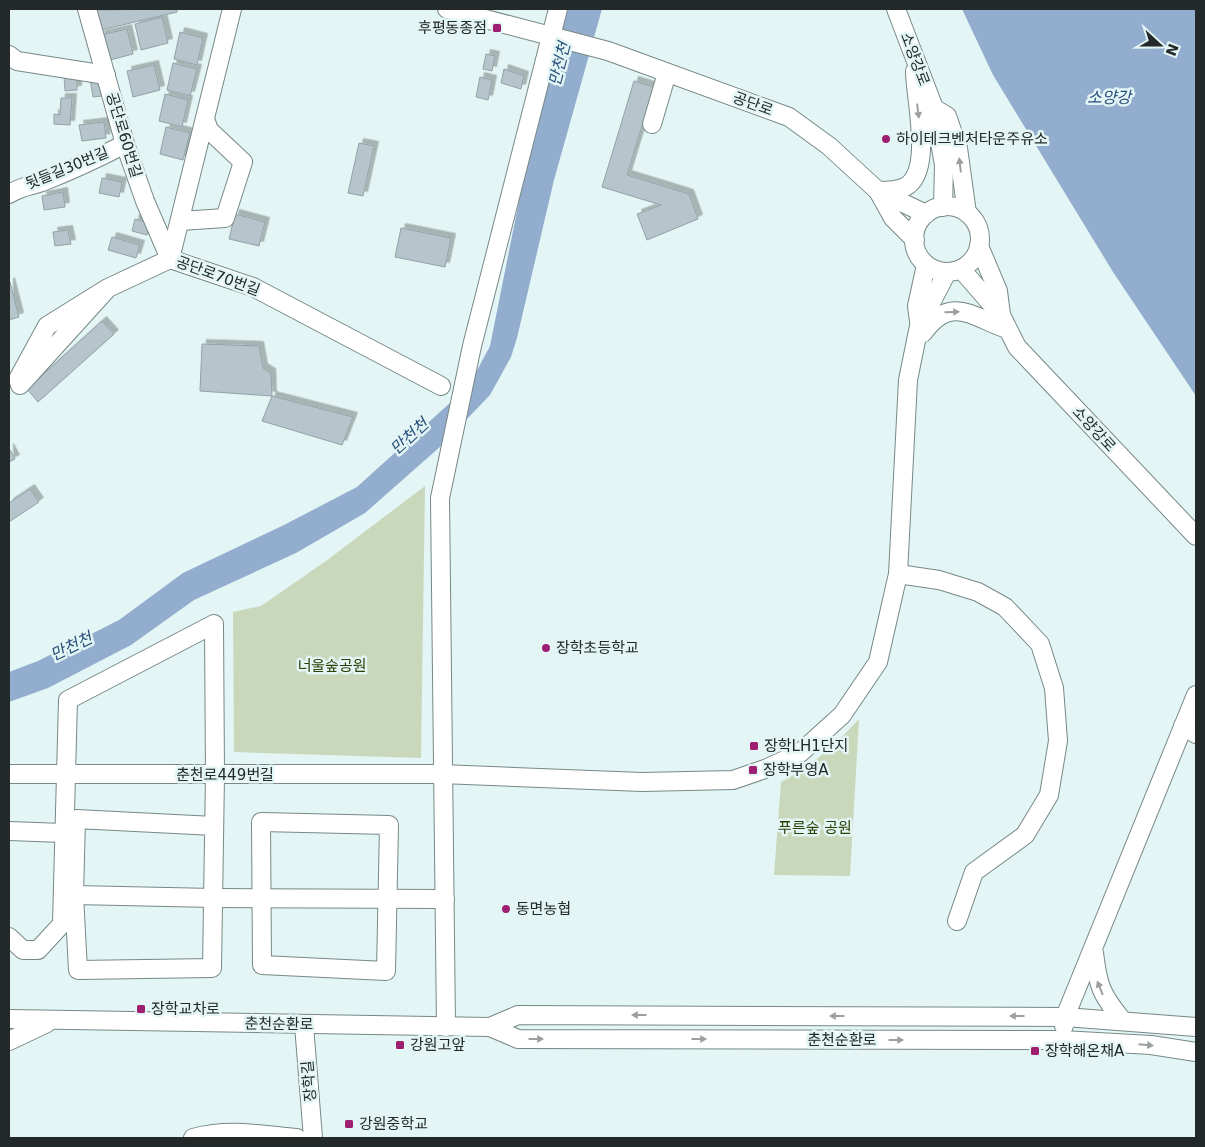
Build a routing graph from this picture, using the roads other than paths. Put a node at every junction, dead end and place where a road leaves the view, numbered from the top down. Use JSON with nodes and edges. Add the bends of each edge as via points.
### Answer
{"nodes":[{"id":1,"x":87,"y":9,"type":"edge"},
{"id":2,"x":232,"y":9,"type":"edge"},
{"id":3,"x":447,"y":9,"type":"edge"},
{"id":4,"x":558,"y":9,"type":"edge"},
{"id":5,"x":896,"y":9,"type":"edge"},
{"id":6,"x":553,"y":35,"type":"junction"},
{"id":7,"x":9,"y":55,"type":"edge"},
{"id":8,"x":916,"y":62,"type":"junction"},
{"id":9,"x":668,"y":73,"type":"junction"},
{"id":10,"x":106,"y":75,"type":"junction"},
{"id":11,"x":934,"y":108,"type":"junction"},
{"id":12,"x":205,"y":119,"type":"junction"},
{"id":13,"x":652,"y":124,"type":"dead end"},
{"id":14,"x":125,"y":144,"type":"junction"},
{"id":15,"x":878,"y":192,"type":"junction"},
{"id":16,"x":9,"y":194,"type":"edge"},
{"id":17,"x":943,"y":207,"type":"junction"},
{"id":18,"x":967,"y":213,"type":"junction"},
{"id":19,"x":926,"y":214,"type":"junction"},
{"id":20,"x":180,"y":221,"type":"junction"},
{"id":21,"x":915,"y":240,"type":"junction"},
{"id":22,"x":979,"y":246,"type":"junction"},
{"id":23,"x":170,"y":259,"type":"junction"},
{"id":24,"x":926,"y":265,"type":"junction"},
{"id":25,"x":954,"y":271,"type":"junction"},
{"id":26,"x":108,"y":288,"type":"junction"},
{"id":27,"x":1004,"y":322,"type":"junction"},
{"id":28,"x":918,"y":334,"type":"junction"},
{"id":29,"x":441,"y":386,"type":"dead end"},
{"id":30,"x":1196,"y":536,"type":"edge"},
{"id":31,"x":898,"y":574,"type":"junction"},
{"id":32,"x":1196,"y":695,"type":"edge"},
{"id":33,"x":1190,"y":730,"type":"edge"},
{"id":34,"x":9,"y":774,"type":"edge"},
{"id":35,"x":67,"y":774,"type":"junction"},
{"id":36,"x":442,"y":774,"type":"junction"},
{"id":37,"x":215,"y":775,"type":"junction"},
{"id":38,"x":214,"y":826,"type":"junction"},
{"id":39,"x":9,"y":831,"type":"edge"},
{"id":40,"x":63,"y":833,"type":"junction"},
{"id":41,"x":74,"y":895,"type":"junction"},
{"id":42,"x":261,"y":897,"type":"junction"},
{"id":43,"x":214,"y":898,"type":"junction"},
{"id":44,"x":389,"y":898,"type":"junction"},
{"id":45,"x":445,"y":899,"type":"junction"},
{"id":46,"x":957,"y":921,"type":"dead end"},
{"id":47,"x":9,"y":937,"type":"edge"},
{"id":48,"x":1094,"y":950,"type":"junction"},
{"id":49,"x":9,"y":1007,"type":"edge"},
{"id":50,"x":1065,"y":1016,"type":"junction"},
{"id":51,"x":9,"y":1019,"type":"edge"},
{"id":52,"x":52,"y":1020,"type":"junction"},
{"id":53,"x":1122,"y":1020,"type":"junction"},
{"id":54,"x":304,"y":1024,"type":"junction"},
{"id":55,"x":446,"y":1027,"type":"junction"},
{"id":56,"x":490,"y":1027,"type":"junction"},
{"id":57,"x":1196,"y":1027,"type":"edge"},
{"id":58,"x":9,"y":1040,"type":"edge"},
{"id":59,"x":1062,"y":1040,"type":"junction"},
{"id":60,"x":1196,"y":1052,"type":"edge"},
{"id":61,"x":193,"y":1138,"type":"edge"},
{"id":62,"x":297,"y":1138,"type":"edge"},
{"id":63,"x":314,"y":1138,"type":"edge"}],
"edges":[{"from":1,"to":10,"type":"street","name":"공단로60번길"},
{"from":2,"to":12,"type":"street","name":"공단로70번길"},
{"from":3,"to":6,"type":"street"},
{"from":4,"to":6,"type":"street"},
{"from":5,"to":8,"type":"street","name":"소양강로"},
{"from":6,"to":9,"type":"street","name":"공단로"},
{"from":6,"to":36,"type":"street","via":[[472,346],[440,498]]},
{"from":7,"to":10,"type":"street","via":[[17,61]]},
{"from":8,"to":11,"type":"street","name":"소양강로"},
{"from":8,"to":15,"type":"street","one_way":true,"via":[[921,164],[918,174],[905,187]]},
{"from":9,"to":13,"type":"street"},
{"from":9,"to":15,"type":"street","name":"공단로","via":[[789,117],[829,146]]},
{"from":10,"to":14,"type":"street","name":"공단로60번길"},
{"from":11,"to":17,"type":"street","name":"소양강로","via":[[944,165]]},
{"from":18,"to":11,"type":"street","name":"소양강로","one_way":true,"via":[[958,148],[947,116]]},
{"from":12,"to":20,"type":"street","name":"공단로70번길"},
{"from":12,"to":20,"type":"street","via":[[209,130],[243,162],[225,218]]},
{"from":14,"to":16,"type":"street","name":"뒷들길30번길"},
{"from":14,"to":23,"type":"street","name":"공단로60번길"},
{"from":15,"to":19,"type":"street","name":"공단로"},
{"from":15,"to":21,"type":"street","name":"공단로","via":[[893,218]]},
{"from":17,"to":18,"type":"street","via":[[954,207]]},
{"from":17,"to":19,"type":"street"},
{"from":18,"to":22,"type":"street","via":[[977,224]]},
{"from":19,"to":21,"type":"street","via":[[917,226]]},
{"from":20,"to":23,"type":"street","name":"공단로70번길"},
{"from":21,"to":24,"type":"street","via":[[918,254]]},
{"from":22,"to":25,"type":"street","via":[[973,260]]},
{"from":22,"to":27,"type":"street","name":"소양강로","via":[[998,291]]},
{"from":23,"to":26,"type":"street"},
{"from":23,"to":29,"type":"street","name":"공단로70번길","via":[[253,286]]},
{"from":24,"to":25,"type":"street"},
{"from":24,"to":28,"type":"street","via":[[917,306]]},
{"from":25,"to":27,"type":"street","name":"소양강로"},
{"from":25,"to":28,"type":"street"},
{"from":26,"to":26,"type":"street","via":[[47,326],[18,379],[20,385]]},
{"from":28,"to":27,"type":"street","one_way":true,"via":[[936,316],[948,311]]},
{"from":27,"to":30,"type":"street","name":"소양강로","via":[[1017,347]]},
{"from":28,"to":31,"type":"street","name":"춘천로449번길","via":[[908,380]]},
{"from":31,"to":36,"type":"street","name":"춘천로449번길","via":[[878,662],[842,715],[800,753],[765,769],[733,780],[642,782]]},
{"from":31,"to":46,"type":"street","via":[[939,580],[970,590],[1005,608],[1040,644],[1054,688],[1058,741],[1049,795],[1025,835],[974,872]]},
{"from":32,"to":33,"type":"street"},
{"from":33,"to":48,"type":"street"},
{"from":34,"to":35,"type":"street","name":"춘천로449번길"},
{"from":35,"to":37,"type":"street","name":"춘천로449번길"},
{"from":35,"to":37,"type":"street","via":[[68,700],[214,624]]},
{"from":35,"to":40,"type":"street"},
{"from":36,"to":37,"type":"street","name":"춘천로449번길"},
{"from":36,"to":45,"type":"street"},
{"from":37,"to":38,"type":"street"},
{"from":38,"to":41,"type":"street","via":[[76,819]]},
{"from":38,"to":43,"type":"street"},
{"from":39,"to":40,"type":"street"},
{"from":40,"to":47,"type":"street","via":[[62,924],[38,950],[23,950]]},
{"from":41,"to":43,"type":"street"},
{"from":41,"to":43,"type":"street","via":[[78,970],[212,968]]},
{"from":42,"to":43,"type":"street"},
{"from":42,"to":44,"type":"street"},
{"from":42,"to":44,"type":"street","via":[[262,965],[386,970]]},
{"from":42,"to":44,"type":"street","via":[[261,822],[388,824]]},
{"from":44,"to":45,"type":"street"},
{"from":45,"to":55,"type":"street"},
{"from":48,"to":50,"type":"street"},
{"from":53,"to":48,"type":"street","one_way":true,"via":[[1104,998],[1097,980]]},
{"from":49,"to":52,"type":"street"},
{"from":50,"to":53,"type":"street","name":"춘천순환로"},
{"from":50,"to":56,"type":"street","name":"춘천순환로","one_way":true,"via":[[518,1015]]},
{"from":50,"to":59,"type":"street"},
{"from":51,"to":52,"type":"street","name":"춘천순환로"},
{"from":52,"to":54,"type":"street","name":"춘천순환로"},
{"from":52,"to":58,"type":"street"},
{"from":53,"to":57,"type":"street","name":"춘천순환로"},
{"from":54,"to":55,"type":"street","name":"춘천순환로"},
{"from":54,"to":63,"type":"street","name":"장학길"},
{"from":55,"to":56,"type":"street","name":"춘천순환로"},
{"from":56,"to":59,"type":"street","name":"춘천순환로","one_way":true,"via":[[518,1039]]},
{"from":59,"to":60,"type":"street","name":"춘천순환로","one_way":true,"via":[[1151,1045]]},
{"from":61,"to":62,"type":"street","via":[[236,1132]]}]}
